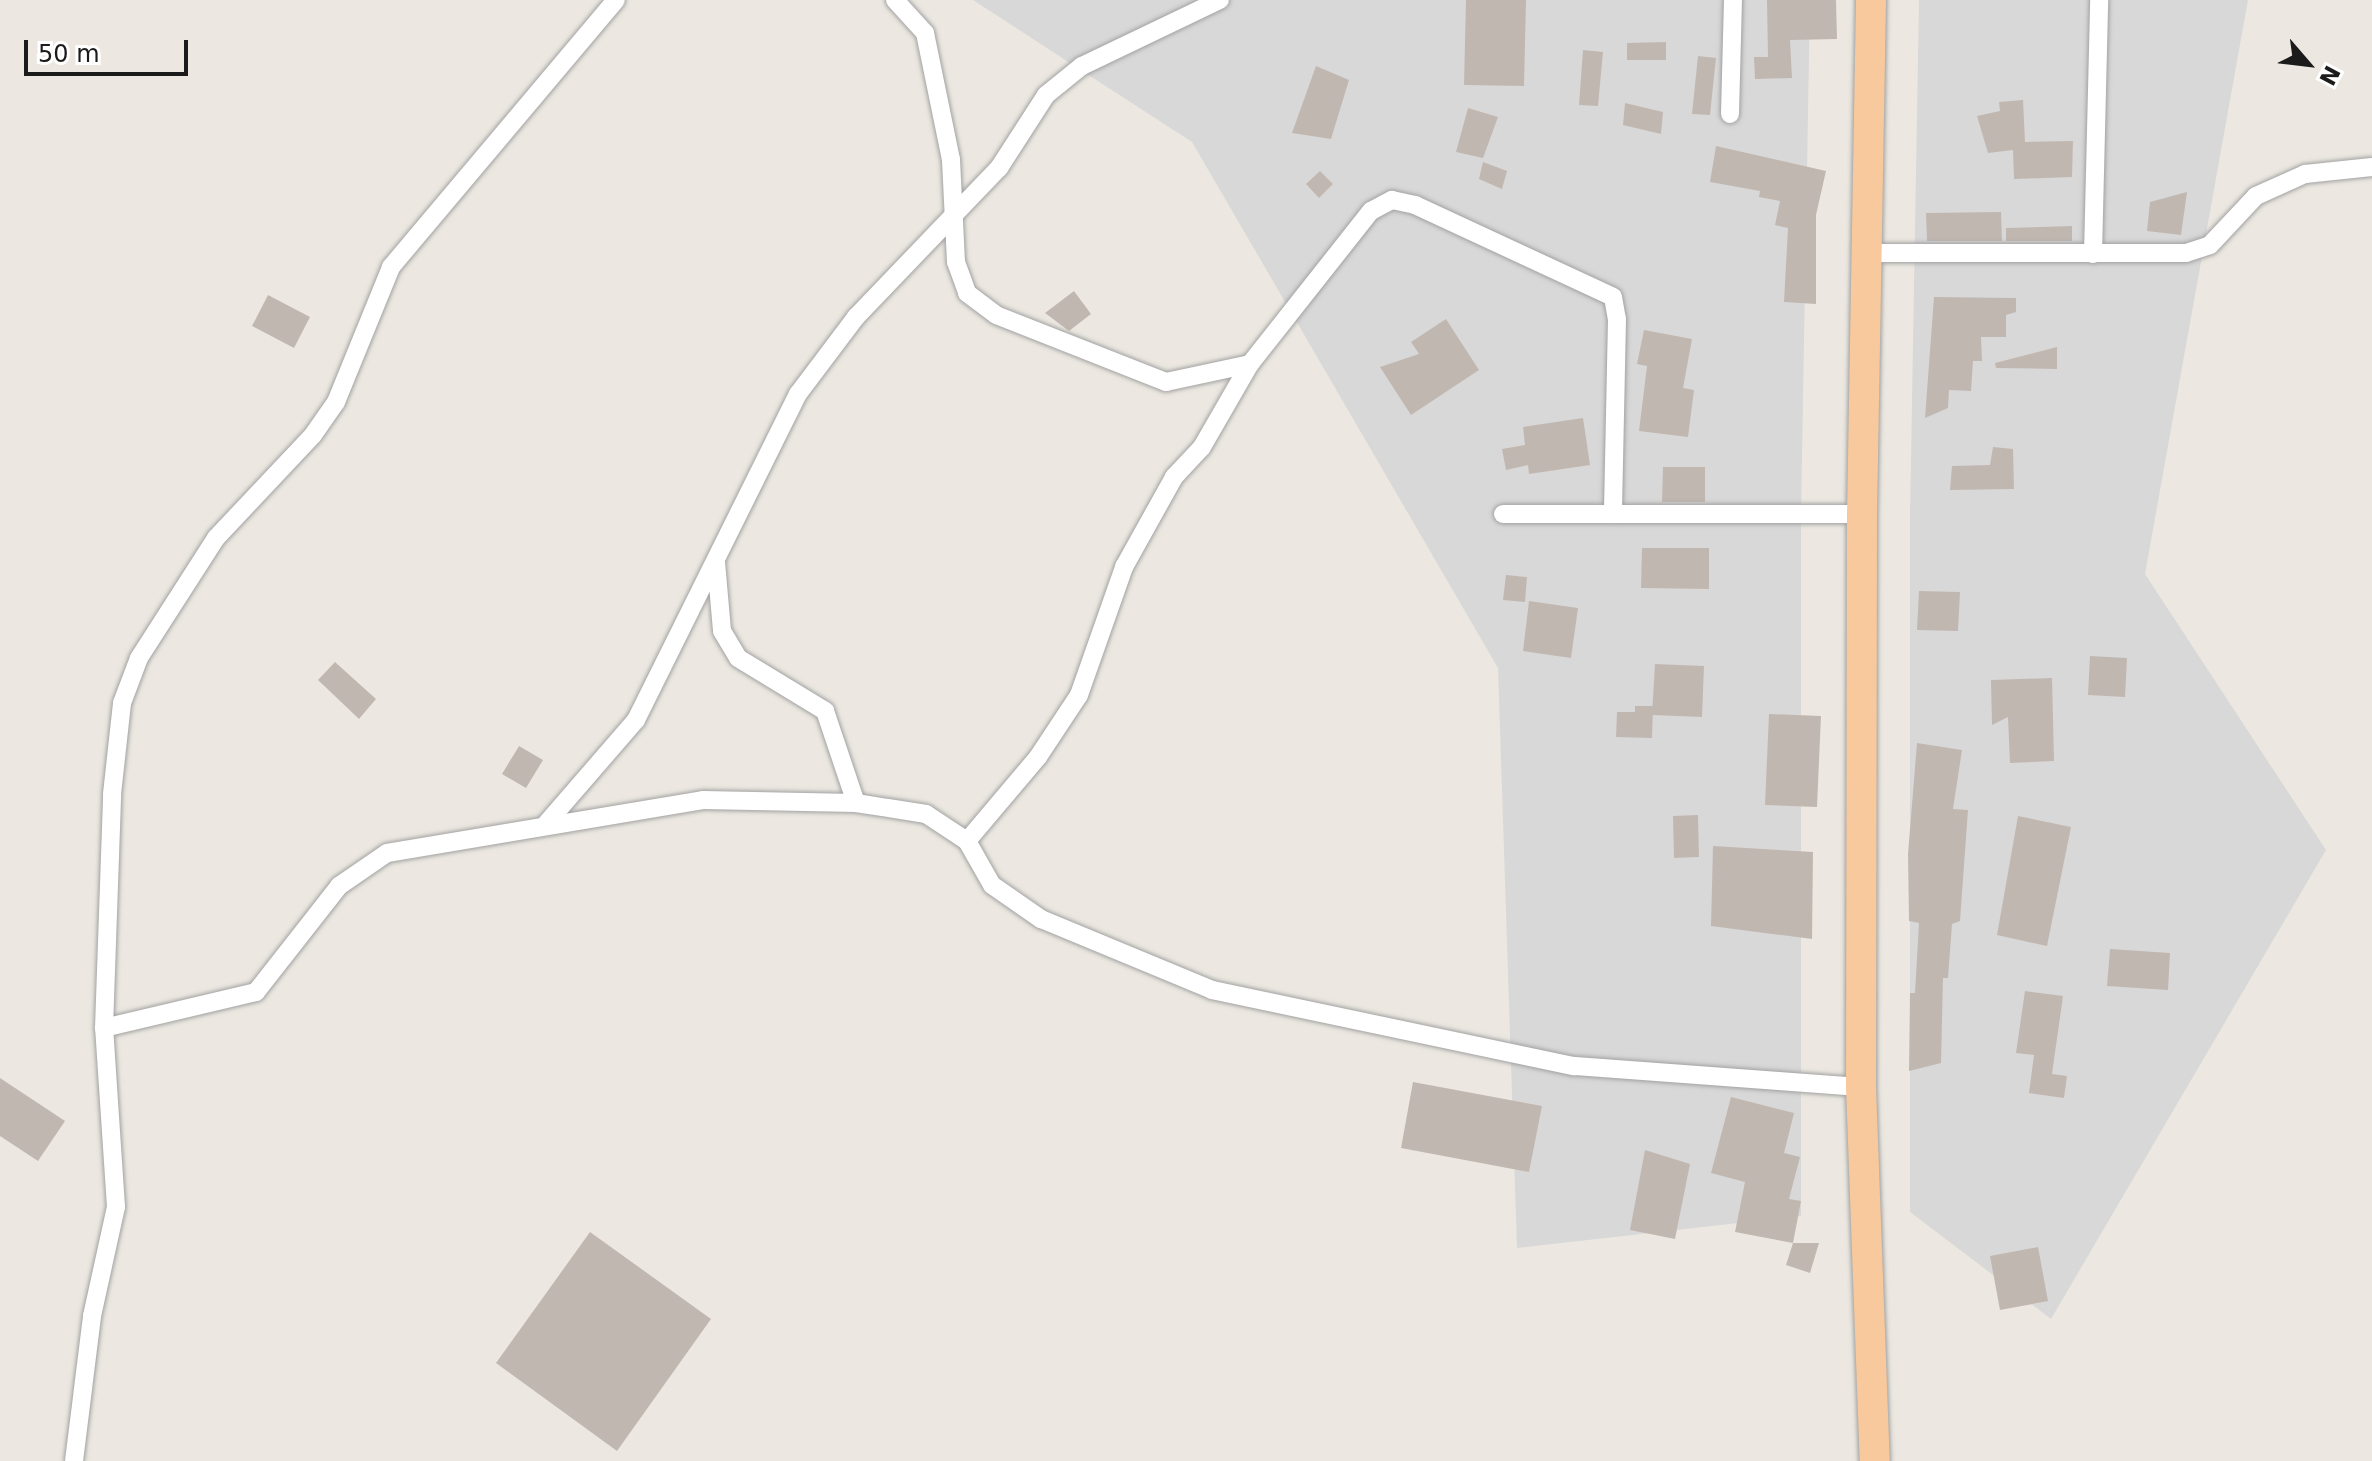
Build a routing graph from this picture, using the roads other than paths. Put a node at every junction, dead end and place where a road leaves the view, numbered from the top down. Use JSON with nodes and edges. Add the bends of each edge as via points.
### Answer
{"nodes":[{"id":1,"x":616,"y":0,"type":"edge"},
{"id":2,"x":895,"y":0,"type":"edge"},
{"id":3,"x":1220,"y":0,"type":"edge"},
{"id":4,"x":1733,"y":0,"type":"edge"},
{"id":5,"x":1871,"y":0,"type":"edge"},
{"id":6,"x":2099,"y":0,"type":"edge"},
{"id":7,"x":1730,"y":114,"type":"dead end"},
{"id":8,"x":2372,"y":167,"type":"edge"},
{"id":9,"x":951,"y":224,"type":"junction"},
{"id":10,"x":1869,"y":253,"type":"junction"},
{"id":11,"x":2093,"y":254,"type":"junction"},
{"id":12,"x":1250,"y":364,"type":"junction"},
{"id":13,"x":1503,"y":514,"type":"dead end"},
{"id":14,"x":1613,"y":514,"type":"junction"},
{"id":15,"x":1862,"y":514,"type":"junction"},
{"id":16,"x":716,"y":559,"type":"junction"},
{"id":17,"x":856,"y":803,"type":"junction"},
{"id":18,"x":545,"y":825,"type":"junction"},
{"id":19,"x":967,"y":841,"type":"junction"},
{"id":20,"x":104,"y":1028,"type":"junction"},
{"id":21,"x":1861,"y":1087,"type":"junction"},
{"id":22,"x":74,"y":1461,"type":"edge"},
{"id":23,"x":1875,"y":1461,"type":"edge"}],
"edges":[{"from":1,"to":20,"type":"street","via":[[391,267],[336,402],[313,435],[216,538],[139,658],[122,703],[115,745]]},
{"from":2,"to":9,"type":"street","via":[[925,33],[951,160]]},
{"from":3,"to":9,"type":"street","via":[[1082,66],[1046,95],[999,168]]},
{"from":4,"to":7,"type":"street"},
{"from":5,"to":10,"type":"main road"},
{"from":6,"to":11,"type":"street"},
{"from":8,"to":11,"type":"street","via":[[2305,174],[2256,196],[2210,245],[2186,253]]},
{"from":9,"to":12,"type":"street","via":[[967,293],[996,315],[1166,382]]},
{"from":9,"to":16,"type":"street","via":[[856,317],[798,394]]},
{"from":10,"to":11,"type":"street"},
{"from":10,"to":15,"type":"main road"},
{"from":12,"to":14,"type":"street","via":[[1371,211],[1392,200],[1415,205],[1613,297]]},
{"from":12,"to":19,"type":"street","via":[[1202,447],[1174,477],[1124,567],[1079,695],[1038,757]]},
{"from":13,"to":14,"type":"street"},
{"from":14,"to":15,"type":"street"},
{"from":15,"to":21,"type":"main road"},
{"from":16,"to":17,"type":"street","via":[[722,631],[738,658],[825,711]]},
{"from":16,"to":18,"type":"street","via":[[636,720]]},
{"from":17,"to":18,"type":"street","via":[[703,800]]},
{"from":17,"to":19,"type":"street","via":[[926,814]]},
{"from":18,"to":20,"type":"street","via":[[387,853],[339,886],[256,992]]},
{"from":19,"to":21,"type":"street","via":[[992,885],[1041,919],[1212,990],[1574,1066]]},
{"from":20,"to":22,"type":"street","via":[[116,1207],[92,1316]]},
{"from":21,"to":23,"type":"main road"}]}
